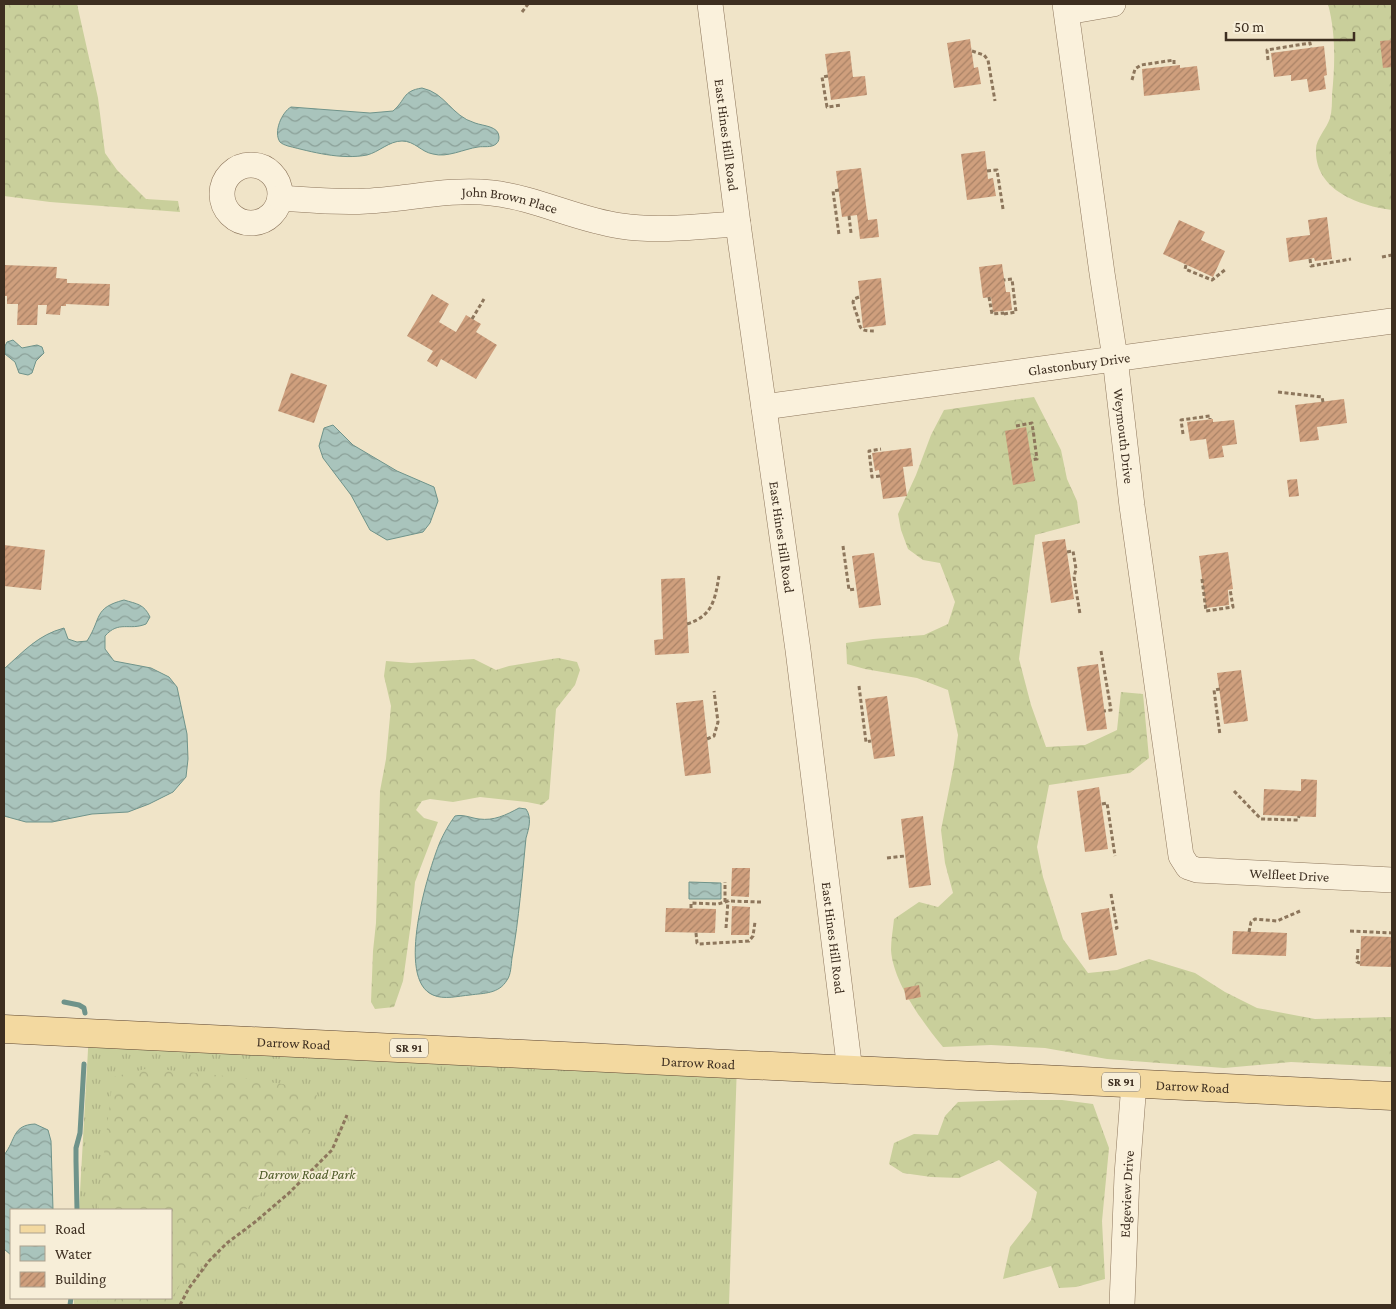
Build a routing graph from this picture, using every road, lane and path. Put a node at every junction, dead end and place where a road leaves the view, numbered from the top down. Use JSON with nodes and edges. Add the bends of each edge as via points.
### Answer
{"nodes":[{"id":1,"x":528,"y":4,"type":"edge"},
{"id":2,"x":710,"y":4,"type":"edge"},
{"id":3,"x":1113,"y":4,"type":"edge"},
{"id":4,"x":1066,"y":8,"type":"edge"},
{"id":5,"x":522,"y":12,"type":"dead end"},
{"id":6,"x":1311,"y":48,"type":"dead end"},
{"id":7,"x":972,"y":51,"type":"dead end"},
{"id":8,"x":1268,"y":60,"type":"dead end"},
{"id":9,"x":1174,"y":66,"type":"dead end"},
{"id":10,"x":828,"y":76,"type":"dead end"},
{"id":11,"x":1132,"y":80,"type":"dead end"},
{"id":12,"x":995,"y":101,"type":"dead end"},
{"id":13,"x":842,"y":104,"type":"dead end"},
{"id":14,"x":987,"y":171,"type":"dead end"},
{"id":15,"x":839,"y":190,"type":"dead end"},
{"id":16,"x":280,"y":198,"type":"dead end"},
{"id":17,"x":1003,"y":209,"type":"dead end"},
{"id":18,"x":849,"y":216,"type":"dead end"},
{"id":19,"x":738,"y":224,"type":"junction"},
{"id":20,"x":851,"y":233,"type":"dead end"},
{"id":21,"x":839,"y":235,"type":"dead end"},
{"id":22,"x":1392,"y":256,"type":"edge"},
{"id":23,"x":1382,"y":257,"type":"dead end"},
{"id":24,"x":1310,"y":259,"type":"dead end"},
{"id":25,"x":1351,"y":259,"type":"dead end"},
{"id":26,"x":1186,"y":266,"type":"dead end"},
{"id":27,"x":1226,"y":269,"type":"dead end"},
{"id":28,"x":1004,"y":280,"type":"dead end"},
{"id":29,"x":859,"y":297,"type":"dead end"},
{"id":30,"x":989,"y":297,"type":"dead end"},
{"id":31,"x":484,"y":299,"type":"dead end"},
{"id":32,"x":472,"y":319,"type":"dead end"},
{"id":33,"x":1392,"y":321,"type":"edge"},
{"id":34,"x":876,"y":331,"type":"dead end"},
{"id":35,"x":1115,"y":358,"type":"junction"},
{"id":36,"x":1278,"y":392,"type":"dead end"},
{"id":37,"x":1324,"y":402,"type":"dead end"},
{"id":38,"x":764,"y":408,"type":"junction"},
{"id":39,"x":1210,"y":419,"type":"dead end"},
{"id":40,"x":1016,"y":426,"type":"dead end"},
{"id":41,"x":1183,"y":434,"type":"dead end"},
{"id":42,"x":881,"y":449,"type":"dead end"},
{"id":43,"x":1031,"y":460,"type":"dead end"},
{"id":44,"x":880,"y":476,"type":"dead end"},
{"id":45,"x":843,"y":546,"type":"dead end"},
{"id":46,"x":1067,"y":552,"type":"dead end"},
{"id":47,"x":719,"y":576,"type":"dead end"},
{"id":48,"x":1202,"y":579,"type":"dead end"},
{"id":49,"x":856,"y":588,"type":"dead end"},
{"id":50,"x":1230,"y":589,"type":"dead end"},
{"id":51,"x":1080,"y":614,"type":"dead end"},
{"id":52,"x":687,"y":624,"type":"dead end"},
{"id":53,"x":1100,"y":651,"type":"dead end"},
{"id":54,"x":860,"y":686,"type":"dead end"},
{"id":55,"x":1220,"y":689,"type":"dead end"},
{"id":56,"x":714,"y":691,"type":"dead end"},
{"id":57,"x":1104,"y":710,"type":"dead end"},
{"id":58,"x":1220,"y":735,"type":"dead end"},
{"id":59,"x":707,"y":739,"type":"dead end"},
{"id":60,"x":871,"y":741,"type":"dead end"},
{"id":61,"x":1234,"y":791,"type":"dead end"},
{"id":62,"x":1102,"y":804,"type":"dead end"},
{"id":63,"x":1299,"y":816,"type":"dead end"},
{"id":64,"x":905,"y":856,"type":"dead end"},
{"id":65,"x":1115,"y":856,"type":"dead end"},
{"id":66,"x":887,"y":858,"type":"dead end"},
{"id":67,"x":1188,"y":867,"type":"joint"},
{"id":68,"x":1392,"y":880,"type":"edge"},
{"id":69,"x":725,"y":882,"type":"dead end"},
{"id":70,"x":1111,"y":894,"type":"dead end"},
{"id":71,"x":726,"y":902,"type":"junction"},
{"id":72,"x":761,"y":902,"type":"dead end"},
{"id":73,"x":691,"y":908,"type":"dead end"},
{"id":74,"x":1300,"y":911,"type":"dead end"},
{"id":75,"x":755,"y":922,"type":"dead end"},
{"id":76,"x":726,"y":928,"type":"dead end"},
{"id":77,"x":1113,"y":929,"type":"dead end"},
{"id":78,"x":1350,"y":931,"type":"dead end"},
{"id":79,"x":1249,"y":932,"type":"dead end"},
{"id":80,"x":696,"y":933,"type":"dead end"},
{"id":81,"x":1392,"y":933,"type":"edge"},
{"id":82,"x":1358,"y":949,"type":"dead end"},
{"id":83,"x":1360,"y":963,"type":"dead end"},
{"id":84,"x":4,"y":1029,"type":"edge"},
{"id":85,"x":850,"y":1071,"type":"junction"},
{"id":86,"x":1134,"y":1083,"type":"junction"},
{"id":87,"x":1392,"y":1096,"type":"edge"},
{"id":88,"x":348,"y":1115,"type":"dead end"},
{"id":89,"x":180,"y":1305,"type":"edge"},
{"id":90,"x":1122,"y":1305,"type":"edge"}],
"edges":[{"from":1,"to":5,"type":"path"},
{"from":2,"to":19,"type":"street","name":"East Hines Hill Road"},
{"from":3,"to":4,"type":"street"},
{"from":4,"to":35,"type":"street","name":"Weymouth Drive"},
{"from":6,"to":8,"type":"path","via":[[1310,43],[1266,50]]},
{"from":7,"to":12,"type":"path","via":[[988,60]]},
{"from":9,"to":11,"type":"path","via":[[1174,60],[1141,65],[1135,69]]},
{"from":10,"to":13,"type":"path","via":[[822,77],[827,107]]},
{"from":14,"to":17,"type":"path","via":[[997,170]]},
{"from":15,"to":21,"type":"path","via":[[833,191]]},
{"from":16,"to":19,"type":"street","name":"John Brown Place","via":[[339,202],[458,192],[491,193],[537,202],[619,226],[645,229]]},
{"from":18,"to":20,"type":"path"},
{"from":19,"to":38,"type":"street","name":"East Hines Hill Road"},
{"from":22,"to":23,"type":"path"},
{"from":24,"to":25,"type":"path","via":[[1311,266]]},
{"from":26,"to":27,"type":"path","via":[[1185,269],[1212,280]]},
{"from":28,"to":30,"type":"path","via":[[1012,279],[1016,312],[992,314]]},
{"from":29,"to":34,"type":"path","via":[[853,302],[858,324],[866,331]]},
{"from":31,"to":32,"type":"path"},
{"from":33,"to":35,"type":"street","name":"Glastonbury Drive"},
{"from":35,"to":38,"type":"street","name":"Glastonbury Drive"},
{"from":35,"to":67,"type":"street","name":"Weymouth Drive","via":[[1132,506],[1181,856]]},
{"from":36,"to":37,"type":"path","via":[[1322,398]]},
{"from":38,"to":85,"type":"street","name":"East Hines Hill Road","via":[[798,650]]},
{"from":39,"to":41,"type":"path","via":[[1210,416],[1181,420]]},
{"from":40,"to":43,"type":"path","via":[[1032,424],[1037,459]]},
{"from":42,"to":44,"type":"path","via":[[869,451],[872,477]]},
{"from":45,"to":49,"type":"path","via":[[849,590]]},
{"from":46,"to":51,"type":"path","via":[[1073,551]]},
{"from":47,"to":52,"type":"path","via":[[715,600],[708,612]]},
{"from":48,"to":50,"type":"path","via":[[1206,611],[1233,607]]},
{"from":53,"to":57,"type":"path","via":[[1110,710]]},
{"from":54,"to":60,"type":"path","via":[[866,742]]},
{"from":55,"to":58,"type":"path","via":[[1214,690]]},
{"from":56,"to":59,"type":"path","via":[[718,722],[714,736]]},
{"from":61,"to":63,"type":"path","via":[[1261,819],[1298,820]]},
{"from":62,"to":65,"type":"path","via":[[1107,803]]},
{"from":64,"to":66,"type":"path"},
{"from":67,"to":68,"type":"street","name":"Welfleet Drive"},
{"from":69,"to":71,"type":"path"},
{"from":70,"to":77,"type":"path","via":[[1117,928]]},
{"from":71,"to":72,"type":"path"},
{"from":71,"to":73,"type":"path","via":[[691,903]]},
{"from":71,"to":76,"type":"path"},
{"from":74,"to":79,"type":"path","via":[[1277,921],[1254,919]]},
{"from":75,"to":80,"type":"path","via":[[749,941],[699,944]]},
{"from":78,"to":81,"type":"path"},
{"from":82,"to":83,"type":"path"},
{"from":84,"to":85,"type":"main road","name":"Darrow Road","number":"SR 91"},
{"from":85,"to":86,"type":"main road","name":"Darrow Road","number":"SR 91"},
{"from":86,"to":87,"type":"main road","name":"Darrow Road","number":"SR 91"},
{"from":86,"to":90,"type":"street","name":"Edgeview Drive"},
{"from":88,"to":89,"type":"path","via":[[332,1150],[289,1193],[227,1243],[189,1288]]}]}
